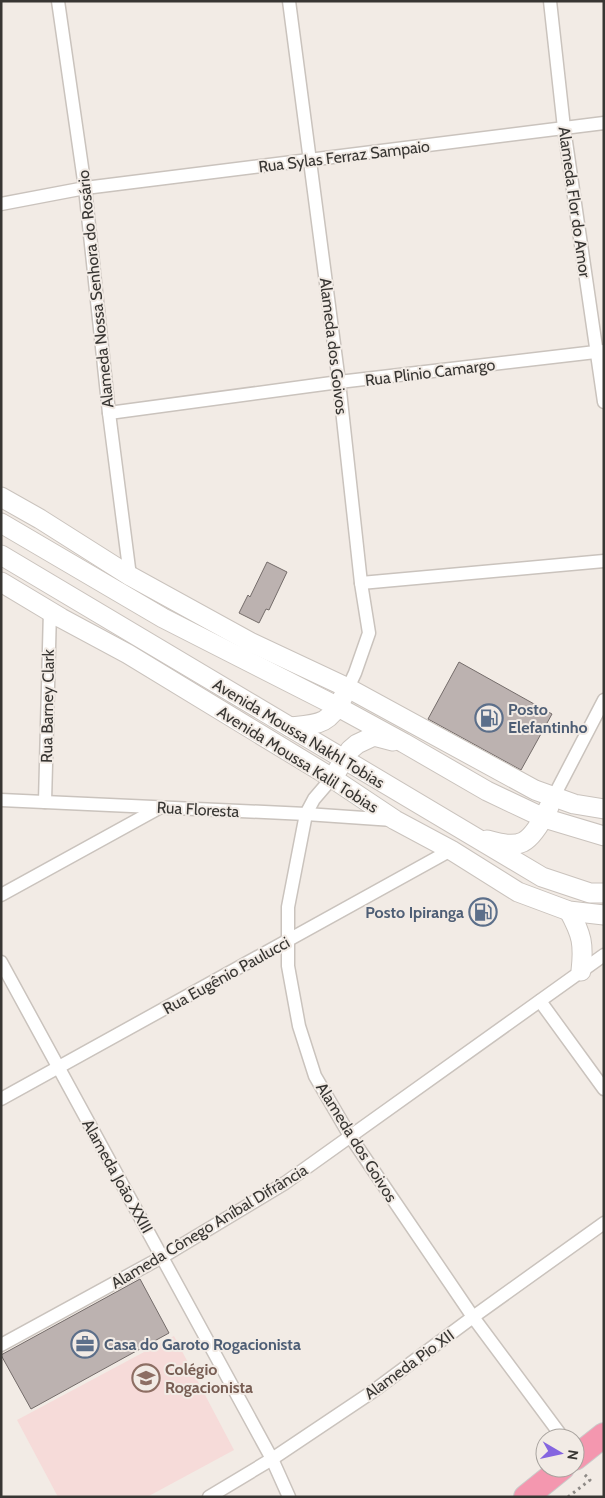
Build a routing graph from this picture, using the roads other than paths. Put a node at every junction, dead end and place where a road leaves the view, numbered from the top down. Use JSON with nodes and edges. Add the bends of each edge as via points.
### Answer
{"nodes":[{"id":1,"x":58,"y":1,"type":"edge"},
{"id":2,"x":289,"y":1,"type":"edge"},
{"id":3,"x":550,"y":1,"type":"edge"},
{"id":4,"x":604,"y":123,"type":"edge"},
{"id":5,"x":564,"y":128,"type":"junction"},
{"id":6,"x":311,"y":160,"type":"junction"},
{"id":7,"x":85,"y":188,"type":"junction"},
{"id":8,"x":1,"y":204,"type":"edge"},
{"id":9,"x":600,"y":352,"type":"edge"},
{"id":10,"x":339,"y":382,"type":"junction"},
{"id":11,"x":604,"y":402,"type":"edge"},
{"id":12,"x":108,"y":413,"type":"junction"},
{"id":13,"x":1,"y":497,"type":"edge"},
{"id":14,"x":1,"y":512,"type":"edge"},
{"id":15,"x":40,"y":519,"type":"junction"},
{"id":16,"x":1,"y":523,"type":"edge"},
{"id":17,"x":1,"y":555,"type":"edge"},
{"id":18,"x":604,"y":562,"type":"edge"},
{"id":19,"x":1,"y":567,"type":"edge"},
{"id":20,"x":130,"y":576,"type":"junction"},
{"id":21,"x":1,"y":582,"type":"edge"},
{"id":22,"x":361,"y":583,"type":"junction"},
{"id":23,"x":20,"y":592,"type":"junction"},
{"id":24,"x":50,"y":610,"type":"junction"},
{"id":25,"x":250,"y":642,"type":"junction"},
{"id":26,"x":128,"y":654,"type":"junction"},
{"id":27,"x":186,"y":665,"type":"junction"},
{"id":28,"x":269,"y":672,"type":"junction"},
{"id":29,"x":348,"y":688,"type":"junction"},
{"id":30,"x":604,"y":700,"type":"edge"},
{"id":31,"x":338,"y":707,"type":"junction"},
{"id":32,"x":290,"y":727,"type":"junction"},
{"id":33,"x":404,"y":743,"type":"junction"},
{"id":34,"x":344,"y":760,"type":"junction"},
{"id":35,"x":332,"y":778,"type":"junction"},
{"id":36,"x":535,"y":790,"type":"junction"},
{"id":37,"x":488,"y":791,"type":"junction"},
{"id":38,"x":553,"y":798,"type":"junction"},
{"id":39,"x":1,"y":800,"type":"edge"},
{"id":40,"x":45,"y":802,"type":"junction"},
{"id":41,"x":421,"y":806,"type":"junction"},
{"id":42,"x":160,"y":808,"type":"junction"},
{"id":43,"x":604,"y":809,"type":"edge"},
{"id":44,"x":306,"y":814,"type":"junction"},
{"id":45,"x":544,"y":818,"type":"junction"},
{"id":46,"x":401,"y":823,"type":"junction"},
{"id":47,"x":604,"y":836,"type":"edge"},
{"id":48,"x":474,"y":837,"type":"junction"},
{"id":49,"x":451,"y":850,"type":"junction"},
{"id":50,"x":542,"y":877,"type":"junction"},
{"id":51,"x":604,"y":893,"type":"edge"},
{"id":52,"x":1,"y":895,"type":"edge"},
{"id":53,"x":535,"y":899,"type":"junction"},
{"id":54,"x":570,"y":911,"type":"junction"},
{"id":55,"x":604,"y":916,"type":"edge"},
{"id":56,"x":288,"y":940,"type":"junction"},
{"id":57,"x":604,"y":955,"type":"edge"},
{"id":58,"x":1,"y":962,"type":"edge"},
{"id":59,"x":581,"y":971,"type":"junction"},
{"id":60,"x":540,"y":1001,"type":"junction"},
{"id":61,"x":58,"y":1067,"type":"junction"},
{"id":62,"x":604,"y":1089,"type":"edge"},
{"id":63,"x":1,"y":1098,"type":"edge"},
{"id":64,"x":350,"y":1136,"type":"junction"},
{"id":65,"x":604,"y":1223,"type":"edge"},
{"id":66,"x":162,"y":1257,"type":"junction"},
{"id":67,"x":473,"y":1317,"type":"junction"},
{"id":68,"x":1,"y":1345,"type":"edge"},
{"id":69,"x":550,"y":1428,"type":"edge"},
{"id":70,"x":604,"y":1435,"type":"edge"},
{"id":71,"x":585,"y":1449,"type":"edge"},
{"id":72,"x":272,"y":1458,"type":"junction"},
{"id":73,"x":549,"y":1478,"type":"edge"},
{"id":74,"x":209,"y":1497,"type":"edge"},
{"id":75,"x":289,"y":1497,"type":"edge"},
{"id":76,"x":526,"y":1497,"type":"edge"}],
"edges":[{"from":1,"to":7,"type":"street","name":"Alameda Nossa Senhora do Rosário"},
{"from":2,"to":6,"type":"street","name":"Alameda dos Goivos"},
{"from":3,"to":5,"type":"street","name":"Alameda Flor do Amor"},
{"from":4,"to":5,"type":"street","name":"Rua Sylas Ferraz Sampaio"},
{"from":5,"to":6,"type":"street","name":"Rua Sylas Ferraz Sampaio"},
{"from":5,"to":9,"type":"street","name":"Alameda Flor do Amor"},
{"from":6,"to":7,"type":"street","name":"Rua Sylas Ferraz Sampaio"},
{"from":6,"to":10,"type":"street","name":"Alameda dos Goivos"},
{"from":7,"to":8,"type":"street","name":"Rua Sylas Ferraz Sampaio"},
{"from":7,"to":12,"type":"street","name":"Alameda Nossa Senhora do Rosário"},
{"from":9,"to":10,"type":"street","name":"Rua Plinio Camargo"},
{"from":9,"to":11,"type":"street","name":"Alameda Flor do Amor"},
{"from":10,"to":12,"type":"street","name":"Rua Plinio Camargo"},
{"from":10,"to":22,"type":"street","name":"Alameda dos Goivos"},
{"from":12,"to":20,"type":"street","name":"Alameda Nossa Senhora do Rosário"},
{"from":13,"to":15,"type":"main road"},
{"from":14,"to":15,"type":"main road"},
{"from":15,"to":20,"type":"main road"},
{"from":16,"to":28,"type":"main road","via":[[163,618]]},
{"from":17,"to":27,"type":"main road","name":"Avenida Moussa Nakhl Tobias"},
{"from":18,"to":22,"type":"street"},
{"from":19,"to":23,"type":"main road"},
{"from":20,"to":25,"type":"main road"},
{"from":21,"to":23,"type":"main road","name":"Avenida Moussa Kalil Tobias"},
{"from":22,"to":29,"type":"street","name":"Alameda dos Goivos","via":[[369,633]]},
{"from":23,"to":24,"type":"main road","name":"Avenida Moussa Kalil Tobias"},
{"from":24,"to":26,"type":"main road","name":"Avenida Moussa Kalil Tobias"},
{"from":24,"to":40,"type":"street","name":"Rua Barney Clark"},
{"from":25,"to":28,"type":"main road"},
{"from":25,"to":29,"type":"main road"},
{"from":26,"to":27,"type":"main road"},
{"from":26,"to":35,"type":"main road","name":"Avenida Moussa Kalil Tobias"},
{"from":27,"to":32,"type":"main road","name":"Avenida Moussa Nakhl Tobias"},
{"from":28,"to":31,"type":"main road"},
{"from":29,"to":31,"type":"main road"},
{"from":29,"to":36,"type":"main road"},
{"from":30,"to":38,"type":"street"},
{"from":31,"to":32,"type":"main road","via":[[324,722]]},
{"from":31,"to":33,"type":"main road"},
{"from":32,"to":34,"type":"main road","name":"Avenida Moussa Nakhl Tobias"},
{"from":33,"to":34,"type":"main road","via":[[374,736],[357,744]]},
{"from":33,"to":37,"type":"main road"},
{"from":34,"to":35,"type":"main road"},
{"from":34,"to":41,"type":"main road","name":"Avenida Moussa Nakhl Tobias"},
{"from":35,"to":44,"type":"street","name":"Alameda dos Goivos"},
{"from":35,"to":46,"type":"main road","name":"Avenida Moussa Kalil Tobias"},
{"from":36,"to":37,"type":"main road"},
{"from":36,"to":38,"type":"main road"},
{"from":37,"to":45,"type":"main road"},
{"from":38,"to":43,"type":"main road"},
{"from":38,"to":45,"type":"main road"},
{"from":39,"to":40,"type":"street","name":"Rua Floresta"},
{"from":40,"to":42,"type":"street","name":"Rua Floresta"},
{"from":41,"to":46,"type":"main road"},
{"from":41,"to":48,"type":"main road","name":"Avenida Moussa Nakhl Tobias"},
{"from":42,"to":44,"type":"street","name":"Rua Floresta"},
{"from":42,"to":52,"type":"street"},
{"from":44,"to":46,"type":"street","name":"Rua Floresta"},
{"from":44,"to":56,"type":"street","name":"Alameda dos Goivos","via":[[288,907]]},
{"from":45,"to":47,"type":"main road"},
{"from":45,"to":48,"type":"main road","via":[[523,842],[505,844]]},
{"from":46,"to":49,"type":"main road","name":"Avenida Moussa Kalil Tobias"},
{"from":48,"to":50,"type":"main road","name":"Avenida Moussa Nakhl Tobias"},
{"from":49,"to":53,"type":"main road","name":"Avenida Moussa Kalil Tobias","via":[[518,892]]},
{"from":49,"to":56,"type":"street","name":"Rua Eugênio Paulucci"},
{"from":50,"to":51,"type":"main road","name":"Avenida Moussa Nakhl Tobias","via":[[590,893]]},
{"from":50,"to":53,"type":"main road"},
{"from":53,"to":54,"type":"main road","name":"Avenida Moussa Kalil Tobias"},
{"from":54,"to":55,"type":"main road","name":"Avenida Moussa Kalil Tobias"},
{"from":54,"to":59,"type":"main road","via":[[582,944]]},
{"from":56,"to":61,"type":"street","name":"Rua Eugênio Paulucci"},
{"from":56,"to":64,"type":"street","name":"Alameda dos Goivos","via":[[288,966],[299,1026],[315,1076]]},
{"from":57,"to":59,"type":"street","name":"Alameda Cônego Aníbal Difrância"},
{"from":58,"to":61,"type":"street","name":"Alameda João XXIII"},
{"from":59,"to":60,"type":"street","name":"Alameda Cônego Aníbal Difrância"},
{"from":60,"to":62,"type":"street"},
{"from":60,"to":64,"type":"street","name":"Alameda Cônego Aníbal Difrância"},
{"from":61,"to":63,"type":"street","name":"Rua Eugênio Paulucci"},
{"from":61,"to":66,"type":"street","name":"Alameda João XXIII"},
{"from":64,"to":66,"type":"street","name":"Alameda Cônego Aníbal Difrância","via":[[285,1183]]},
{"from":64,"to":67,"type":"street","name":"Alameda dos Goivos"},
{"from":65,"to":67,"type":"street","name":"Alameda Pio XII"},
{"from":66,"to":68,"type":"street","name":"Alameda Cônego Aníbal Difrância"},
{"from":66,"to":72,"type":"street","name":"Alameda João XXIII"},
{"from":67,"to":69,"type":"street","name":"Alameda dos Goivos"},
{"from":67,"to":72,"type":"street","name":"Alameda Pio XII","via":[[372,1392]]},
{"from":70,"to":71,"type":"highway"},
{"from":72,"to":74,"type":"street","name":"Alameda Pio XII"},
{"from":72,"to":75,"type":"street","name":"Alameda João XXIII"},
{"from":73,"to":76,"type":"highway"}]}
